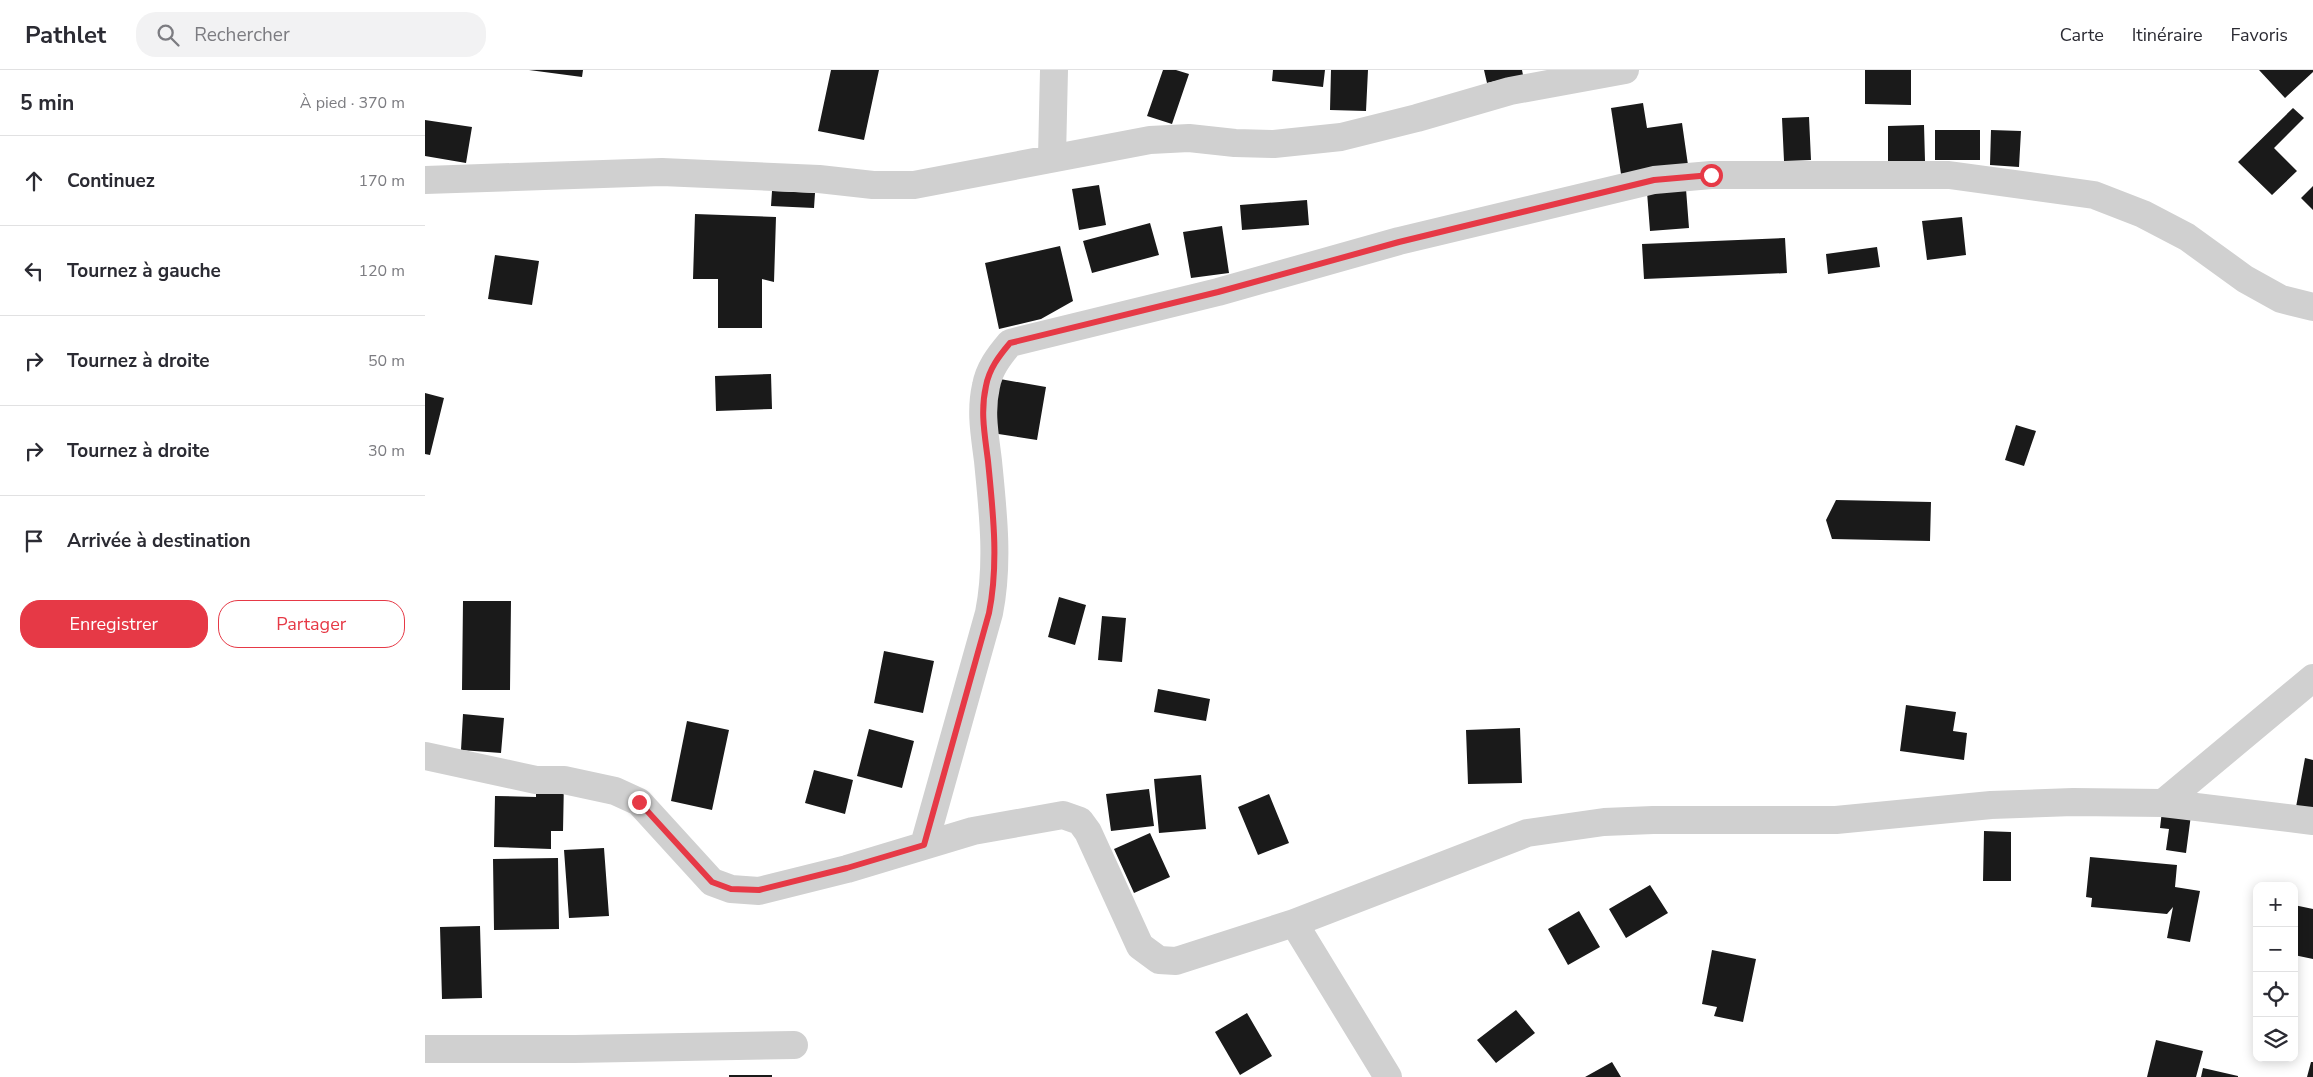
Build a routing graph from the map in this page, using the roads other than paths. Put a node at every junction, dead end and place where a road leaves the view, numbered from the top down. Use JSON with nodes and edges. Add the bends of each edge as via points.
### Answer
{"nodes":[{"id":1,"x":1054,"y":70,"type":"edge"},
{"id":2,"x":1625,"y":70,"type":"edge"},
{"id":3,"x":1052,"y":157,"type":"junction"},
{"id":4,"x":425,"y":180,"type":"edge"},
{"id":5,"x":2313,"y":307,"type":"edge"},
{"id":6,"x":2313,"y":678,"type":"edge"},
{"id":7,"x":425,"y":756,"type":"edge"},
{"id":8,"x":2163,"y":803,"type":"junction"},
{"id":9,"x":2313,"y":821,"type":"edge"},
{"id":10,"x":924,"y":845,"type":"junction"},
{"id":11,"x":1294,"y":923,"type":"junction"},
{"id":12,"x":794,"y":1045,"type":"dead end"},
{"id":13,"x":425,"y":1049,"type":"edge"},
{"id":14,"x":1388,"y":1077,"type":"edge"}],
"edges":[{"from":1,"to":3,"type":"street"},
{"from":2,"to":3,"type":"street","via":[[1510,91],[1341,137],[1274,144],[1189,138],[1150,140]]},
{"from":3,"to":4,"type":"street","via":[[915,185],[662,172]]},
{"from":5,"to":10,"type":"street","via":[[2281,299],[2245,279],[2187,237],[2143,214],[2094,195],[1949,175],[1711,175],[1654,180],[1010,343],[995,362],[986,384],[982,413],[995,542],[994,587]]},
{"from":6,"to":8,"type":"street"},
{"from":7,"to":10,"type":"street","via":[[536,780],[564,780],[615,791],[639,802],[712,882],[731,889],[759,890]]},
{"from":8,"to":9,"type":"street"},
{"from":8,"to":11,"type":"street","via":[[2055,802],[1836,820],[1653,820],[1584,825],[1527,833]]},
{"from":10,"to":11,"type":"street","via":[[973,831],[1063,815],[1080,821],[1140,946],[1159,960],[1176,961]]},
{"from":11,"to":14,"type":"street"},
{"from":12,"to":13,"type":"street"}]}
